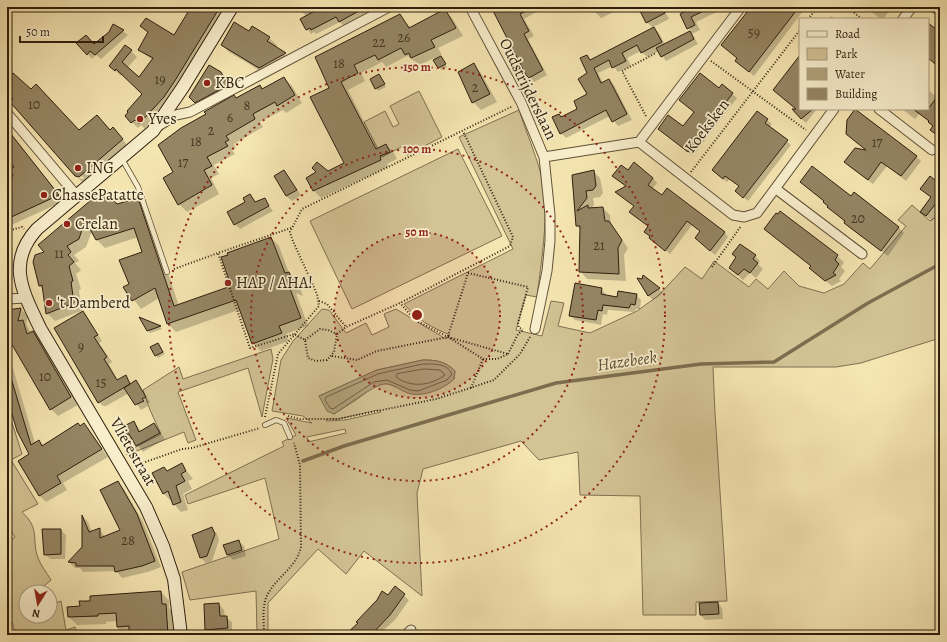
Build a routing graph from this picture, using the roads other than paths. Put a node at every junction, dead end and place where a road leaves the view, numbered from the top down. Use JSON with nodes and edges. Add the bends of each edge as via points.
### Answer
{"nodes":[{"id":1,"x":232,"y":7,"type":"edge"},
{"id":2,"x":389,"y":7,"type":"edge"},
{"id":3,"x":470,"y":7,"type":"edge"},
{"id":4,"x":741,"y":7,"type":"edge"},
{"id":5,"x":912,"y":7,"type":"edge"},
{"id":6,"x":934,"y":7,"type":"edge"},
{"id":7,"x":940,"y":11,"type":"edge"},
{"id":8,"x":904,"y":18,"type":"edge"},
{"id":9,"x":171,"y":103,"type":"junction"},
{"id":10,"x":833,"y":110,"type":"edge"},
{"id":11,"x":880,"y":110,"type":"edge"},
{"id":12,"x":7,"y":113,"type":"edge"},
{"id":13,"x":184,"y":113,"type":"junction"},
{"id":14,"x":153,"y":130,"type":"junction"},
{"id":15,"x":639,"y":142,"type":"junction"},
{"id":16,"x":932,"y":150,"type":"dead end"},
{"id":17,"x":544,"y":157,"type":"junction"},
{"id":18,"x":121,"y":158,"type":"junction"},
{"id":19,"x":776,"y":189,"type":"junction"},
{"id":20,"x":77,"y":196,"type":"junction"},
{"id":21,"x":862,"y":254,"type":"dead end"},
{"id":22,"x":167,"y":272,"type":"road end"},
{"id":23,"x":26,"y":298,"type":"junction"},
{"id":24,"x":7,"y":299,"type":"edge"},
{"id":25,"x":534,"y":330,"type":"road end"},
{"id":26,"x":265,"y":425,"type":"road end"},
{"id":27,"x":290,"y":437,"type":"road end"},
{"id":28,"x":181,"y":635,"type":"edge"}],
"edges":[{"from":1,"to":9,"type":"street","name":"Vlietestraat"},
{"from":2,"to":13,"type":"street"},
{"from":3,"to":17,"type":"street","name":"Oudstrijderslaan","via":[[521,102]]},
{"from":4,"to":15,"type":"street"},
{"from":5,"to":8,"type":"street"},
{"from":6,"to":7,"type":"street"},
{"from":9,"to":13,"type":"street","via":[[178,111]]},
{"from":9,"to":14,"type":"street","name":"Vlietestraat"},
{"from":10,"to":19,"type":"street"},
{"from":11,"to":16,"type":"street"},
{"from":12,"to":20,"type":"street"},
{"from":13,"to":14,"type":"street","via":[[168,119]]},
{"from":14,"to":18,"type":"street","name":"Vlietestraat"},
{"from":15,"to":17,"type":"street"},
{"from":15,"to":19,"type":"street","name":"Koeksken","via":[[733,215],[744,217],[757,213]]},
{"from":17,"to":25,"type":"street","name":"Oudstrijderslaan","via":[[550,241],[548,272]]},
{"from":18,"to":20,"type":"street","name":"Vlietestraat"},
{"from":18,"to":22,"type":"lane","via":[[138,187]]},
{"from":19,"to":21,"type":"street"},
{"from":20,"to":23,"type":"street","name":"Vlietestraat","via":[[43,223],[24,245],[20,258],[20,277]]},
{"from":23,"to":24,"type":"street"},
{"from":23,"to":28,"type":"street","name":"Vlietestraat","via":[[40,328],[146,507],[164,546],[174,579]]},
{"from":26,"to":27,"type":"lane","via":[[276,420],[284,423]]}]}
